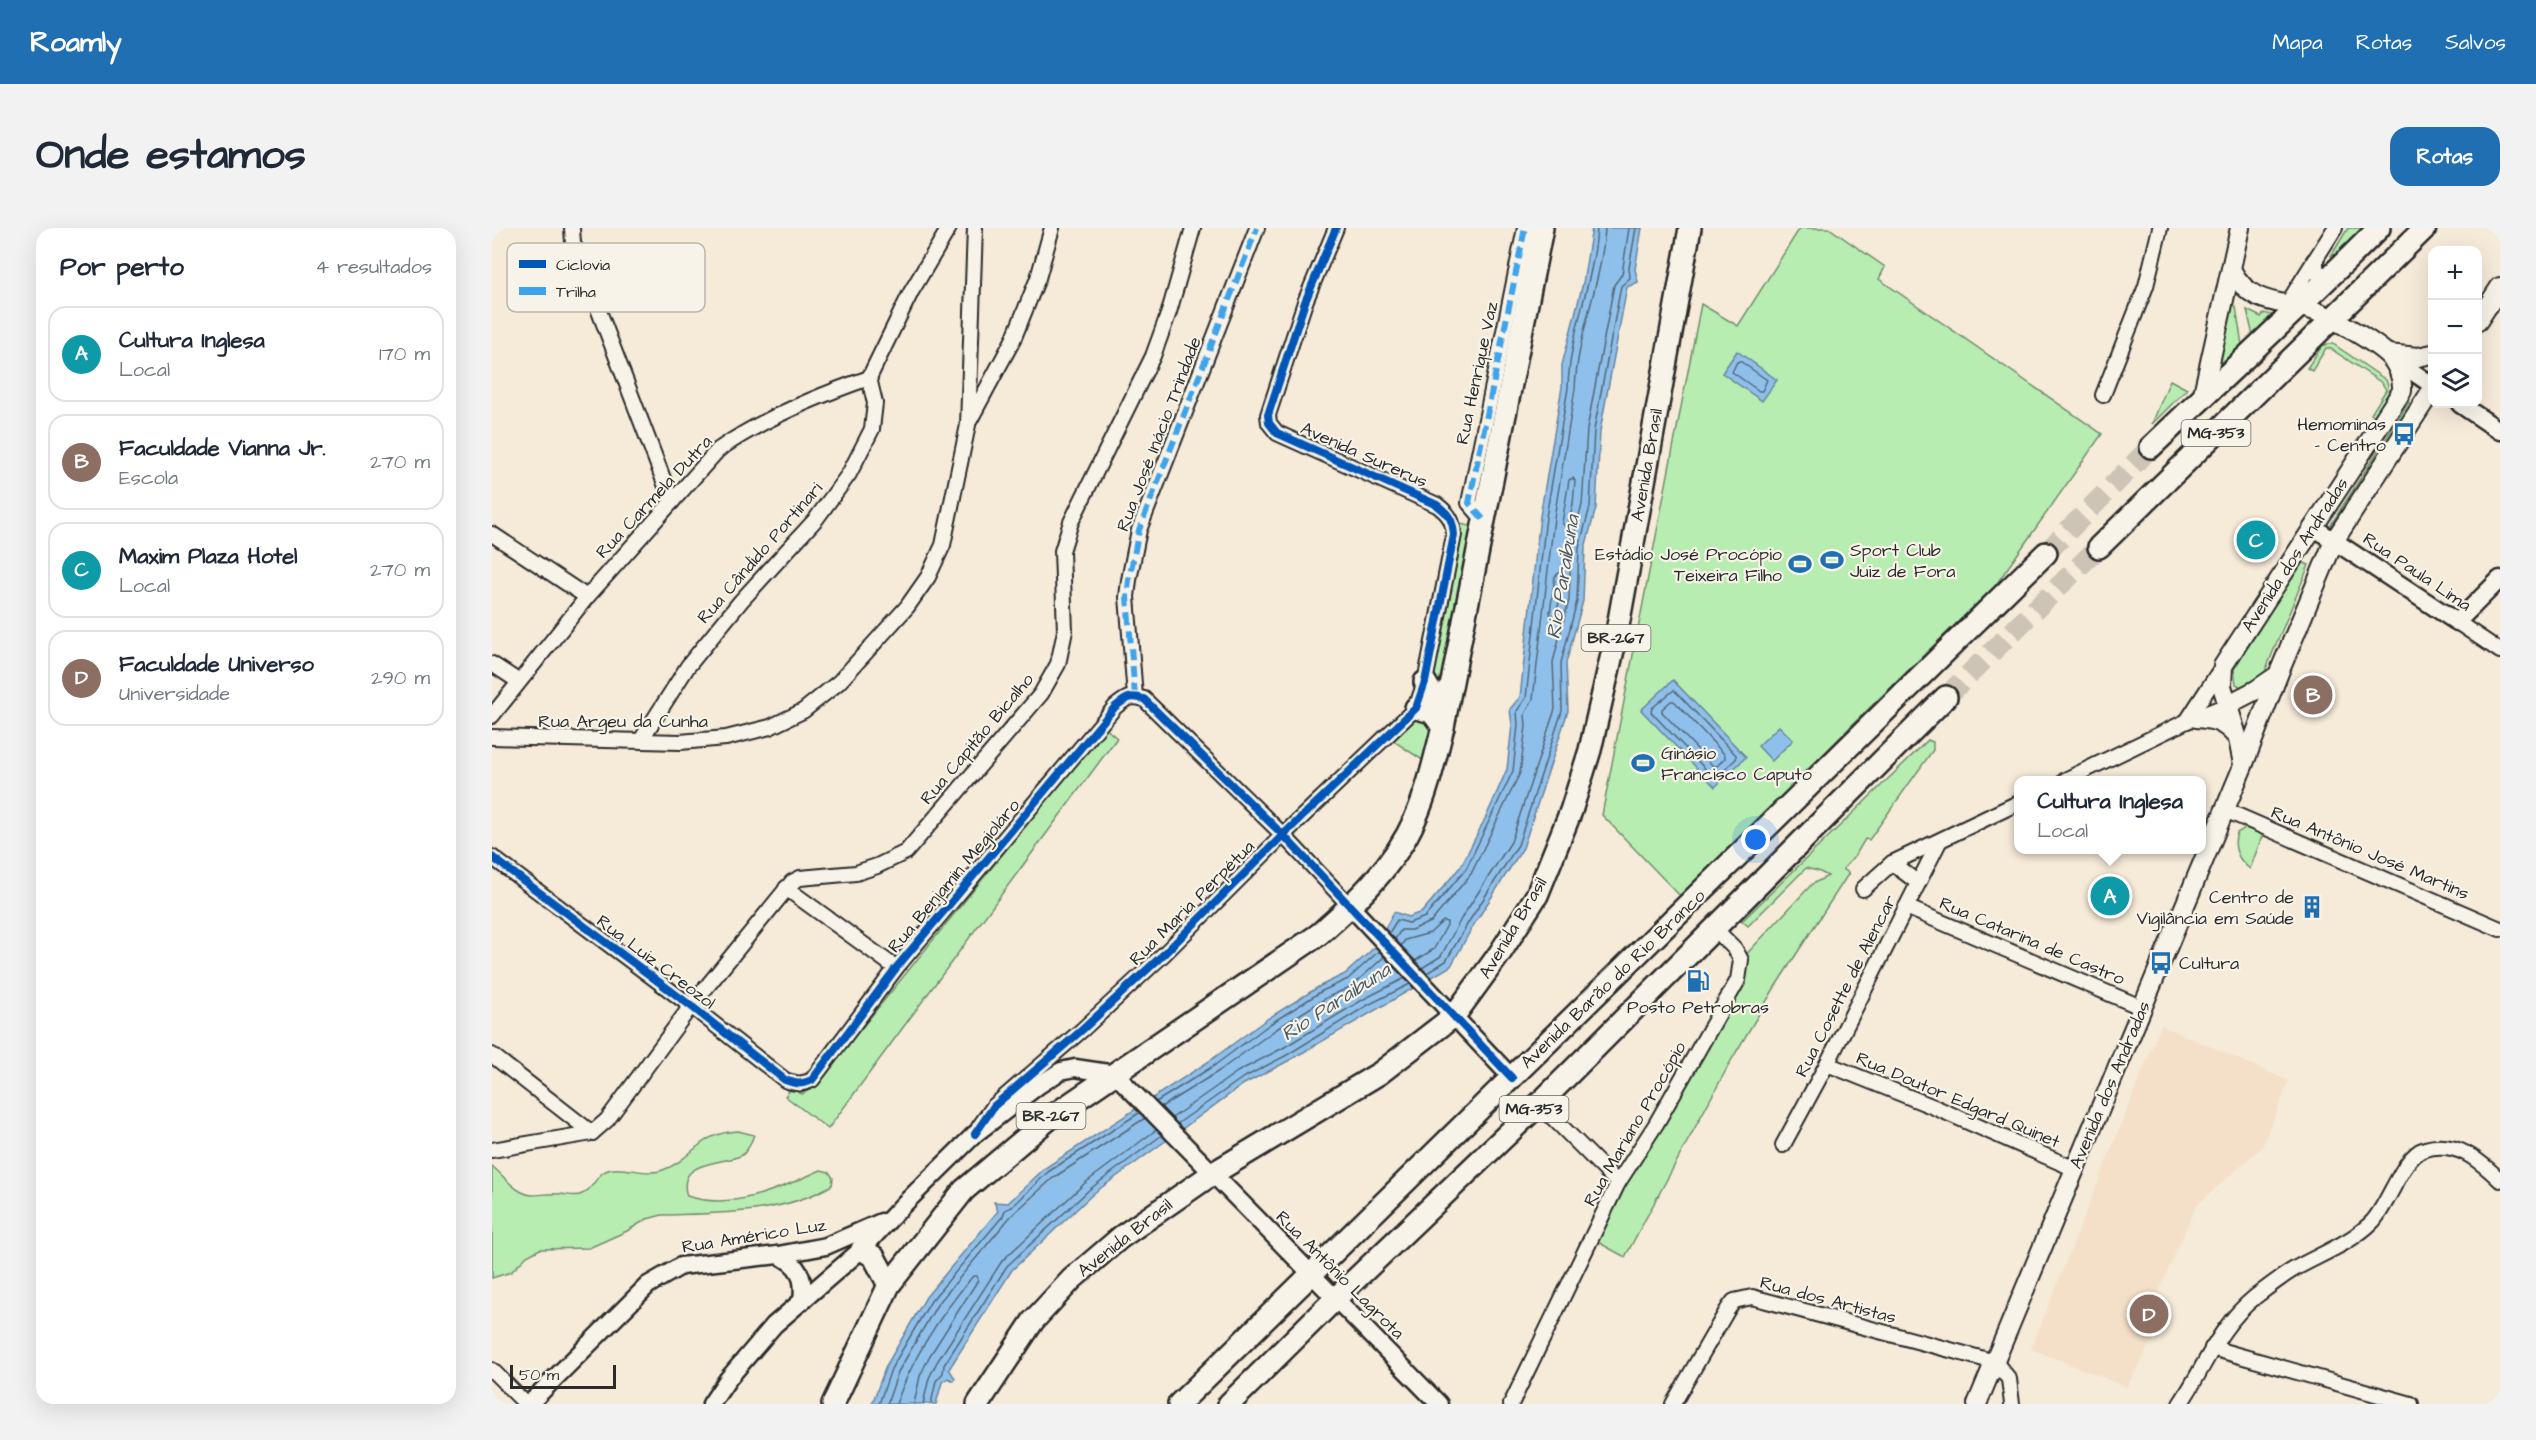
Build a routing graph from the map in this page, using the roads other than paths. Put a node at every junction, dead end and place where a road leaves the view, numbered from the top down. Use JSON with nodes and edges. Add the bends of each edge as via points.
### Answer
{"nodes":[{"id":1,"x":572,"y":228,"type":"edge"},
{"id":2,"x":949,"y":228,"type":"edge"},
{"id":3,"x":975,"y":228,"type":"edge"},
{"id":4,"x":1052,"y":228,"type":"edge"},
{"id":5,"x":1193,"y":228,"type":"edge"},
{"id":6,"x":1257,"y":228,"type":"edge"},
{"id":7,"x":1336,"y":228,"type":"edge"},
{"id":8,"x":1525,"y":228,"type":"edge"},
{"id":9,"x":1542,"y":228,"type":"edge"},
{"id":10,"x":1690,"y":228,"type":"edge"},
{"id":11,"x":2160,"y":228,"type":"edge"},
{"id":12,"x":2240,"y":228,"type":"edge"},
{"id":13,"x":2335,"y":228,"type":"edge"},
{"id":14,"x":2379,"y":228,"type":"edge"},
{"id":15,"x":2425,"y":228,"type":"edge"},
{"id":16,"x":573,"y":243,"type":"edge"},
{"id":17,"x":2315,"y":261,"type":"junction"},
{"id":18,"x":2232,"y":271,"type":"junction"},
{"id":19,"x":2333,"y":275,"type":"junction"},
{"id":20,"x":2500,"y":286,"type":"edge"},
{"id":21,"x":2294,"y":307,"type":"junction"},
{"id":22,"x":599,"y":312,"type":"edge"},
{"id":23,"x":2482,"y":315,"type":"edge"},
{"id":24,"x":2332,"y":318,"type":"junction"},
{"id":25,"x":2388,"y":354,"type":"junction"},
{"id":26,"x":2428,"y":355,"type":"edge"},
{"id":27,"x":869,"y":378,"type":"junction"},
{"id":28,"x":2428,"y":382,"type":"edge"},
{"id":29,"x":2103,"y":395,"type":"dead end"},
{"id":30,"x":2202,"y":398,"type":"junction"},
{"id":31,"x":2428,"y":398,"type":"edge"},
{"id":32,"x":2466,"y":408,"type":"edge"},
{"id":33,"x":968,"y":425,"type":"junction"},
{"id":34,"x":2500,"y":430,"type":"edge"},
{"id":35,"x":2151,"y":447,"type":"tunnel mouth"},
{"id":36,"x":672,"y":502,"type":"junction"},
{"id":37,"x":1484,"y":519,"type":"junction"},
{"id":38,"x":2313,"y":527,"type":"junction"},
{"id":39,"x":492,"y":534,"type":"edge"},
{"id":40,"x":2334,"y":541,"type":"junction"},
{"id":41,"x":2099,"y":547,"type":"tunnel mouth"},
{"id":42,"x":2046,"y":553,"type":"tunnel mouth"},
{"id":43,"x":2500,"y":579,"type":"edge"},
{"id":44,"x":587,"y":597,"type":"junction"},
{"id":45,"x":2457,"y":622,"type":"junction"},
{"id":46,"x":2500,"y":651,"type":"edge"},
{"id":47,"x":492,"y":664,"type":"edge"},
{"id":48,"x":2223,"y":666,"type":"junction"},
{"id":49,"x":2278,"y":675,"type":"junction"},
{"id":50,"x":518,"y":681,"type":"junction"},
{"id":51,"x":1436,"y":687,"type":"junction"},
{"id":52,"x":1135,"y":696,"type":"junction"},
{"id":53,"x":1946,"y":697,"type":"tunnel mouth"},
{"id":54,"x":2227,"y":705,"type":"junction"},
{"id":55,"x":1416,"y":708,"type":"junction"},
{"id":56,"x":492,"y":716,"type":"edge"},
{"id":57,"x":2192,"y":719,"type":"junction"},
{"id":58,"x":1443,"y":727,"type":"junction"},
{"id":59,"x":492,"y":737,"type":"edge"},
{"id":60,"x":2238,"y":739,"type":"junction"},
{"id":61,"x":641,"y":740,"type":"junction"},
{"id":62,"x":2243,"y":766,"type":"junction"},
{"id":63,"x":2073,"y":776,"type":"edge"},
{"id":64,"x":2014,"y":805,"type":"edge"},
{"id":65,"x":2225,"y":810,"type":"junction"},
{"id":66,"x":1283,"y":835,"type":"junction"},
{"id":67,"x":1939,"y":842,"type":"junction"},
{"id":68,"x":492,"y":857,"type":"edge"},
{"id":69,"x":1892,"y":862,"type":"junction"},
{"id":70,"x":1917,"y":882,"type":"junction"},
{"id":71,"x":786,"y":888,"type":"junction"},
{"id":72,"x":1863,"y":889,"type":"dead end"},
{"id":73,"x":1906,"y":907,"type":"junction"},
{"id":74,"x":1357,"y":915,"type":"junction"},
{"id":75,"x":1715,"y":929,"type":"junction"},
{"id":76,"x":2500,"y":929,"type":"edge"},
{"id":77,"x":896,"y":968,"type":"junction"},
{"id":78,"x":691,"y":1006,"type":"junction"},
{"id":79,"x":2143,"y":1008,"type":"junction"},
{"id":80,"x":1449,"y":1011,"type":"junction"},
{"id":81,"x":492,"y":1055,"type":"edge"},
{"id":82,"x":1827,"y":1064,"type":"junction"},
{"id":83,"x":1512,"y":1078,"type":"junction"},
{"id":84,"x":1121,"y":1080,"type":"junction"},
{"id":85,"x":804,"y":1084,"type":"joint"},
{"id":86,"x":1539,"y":1104,"type":"junction"},
{"id":87,"x":592,"y":1133,"type":"junction"},
{"id":88,"x":975,"y":1134,"type":"junction"},
{"id":89,"x":1783,"y":1145,"type":"dead end"},
{"id":90,"x":492,"y":1150,"type":"edge"},
{"id":91,"x":2075,"y":1169,"type":"junction"},
{"id":92,"x":1208,"y":1170,"type":"junction"},
{"id":93,"x":2500,"y":1180,"type":"edge"},
{"id":94,"x":1618,"y":1183,"type":"junction"},
{"id":95,"x":890,"y":1218,"type":"junction"},
{"id":96,"x":826,"y":1246,"type":"junction"},
{"id":97,"x":862,"y":1249,"type":"junction"},
{"id":98,"x":778,"y":1255,"type":"junction"},
{"id":99,"x":840,"y":1269,"type":"junction"},
{"id":100,"x":1313,"y":1275,"type":"junction"},
{"id":101,"x":889,"y":1285,"type":"junction"},
{"id":102,"x":1336,"y":1298,"type":"junction"},
{"id":103,"x":802,"y":1302,"type":"junction"},
{"id":104,"x":2212,"y":1348,"type":"junction"},
{"id":105,"x":1995,"y":1362,"type":"junction"},
{"id":106,"x":492,"y":1370,"type":"edge"},
{"id":107,"x":979,"y":1403,"type":"edge"},
{"id":108,"x":527,"y":1404,"type":"edge"},
{"id":109,"x":711,"y":1404,"type":"edge"},
{"id":110,"x":833,"y":1404,"type":"edge"},
{"id":111,"x":1179,"y":1404,"type":"edge"},
{"id":112,"x":1229,"y":1404,"type":"edge"},
{"id":113,"x":1439,"y":1404,"type":"edge"},
{"id":114,"x":1511,"y":1404,"type":"edge"},
{"id":115,"x":1673,"y":1404,"type":"edge"},
{"id":116,"x":1977,"y":1404,"type":"edge"},
{"id":117,"x":2012,"y":1404,"type":"edge"},
{"id":118,"x":2180,"y":1404,"type":"edge"},
{"id":119,"x":2411,"y":1404,"type":"edge"}],
"edges":[{"from":1,"to":16,"type":"street"},
{"from":2,"to":27,"type":"street","via":[[911,292]]},
{"from":3,"to":33,"type":"street"},
{"from":4,"to":33,"type":"street","via":[[1038,278],[1013,340]]},
{"from":5,"to":71,"type":"street","name":"Rua Capitão Bicalho","via":[[1153,356],[1071,522],[1062,551],[1065,631],[1058,664],[1041,694],[906,852],[856,873],[800,878]]},
{"from":6,"to":52,"type":"street","name":"Rua José Inácio Trindade","via":[[1139,530],[1127,597]]},
{"from":7,"to":51,"type":"street","name":"Avenida Surerus","via":[[1305,302],[1269,423],[1277,433],[1448,513],[1454,535]]},
{"from":8,"to":37,"type":"street","name":"Rua Henrique Vaz","via":[[1469,503]]},
{"from":9,"to":37,"type":"main road","number":"BR-267"},
{"from":10,"to":80,"type":"main road","name":"Avenida Brasil","number":"BR-267","via":[[1616,637],[1590,750],[1571,811],[1537,895],[1500,953]]},
{"from":11,"to":29,"type":"street","via":[[2146,286]]},
{"from":12,"to":18,"type":"main road"},
{"from":13,"to":17,"type":"street"},
{"from":14,"to":19,"type":"main road"},
{"from":15,"to":24,"type":"main road","number":"MG-353"},
{"from":17,"to":19,"type":"street","via":[[2321,276]]},
{"from":17,"to":21,"type":"street"},
{"from":18,"to":21,"type":"main road","via":[[2238,282],[2255,296]]},
{"from":18,"to":30,"type":"main road"},
{"from":19,"to":21,"type":"main road"},
{"from":20,"to":23,"type":"main road"},
{"from":21,"to":24,"type":"main road"},
{"from":21,"to":30,"type":"main road"},
{"from":22,"to":36,"type":"street"},
{"from":24,"to":25,"type":"main road"},
{"from":24,"to":41,"type":"main road","number":"MG-353"},
{"from":25,"to":26,"type":"main road"},
{"from":25,"to":28,"type":"street"},
{"from":25,"to":38,"type":"main road","name":"Avenida dos Andradas","via":[[2402,379],[2402,391]]},
{"from":27,"to":36,"type":"street","name":"Rua Carmela Dutra","via":[[742,433],[718,450]]},
{"from":27,"to":61,"type":"street","name":"Rua Cândido Portinari","via":[[875,403],[872,429],[849,474],[816,519],[688,666]]},
{"from":30,"to":35,"type":"main road"},
{"from":31,"to":40,"type":"main road","name":"Avenida dos Andradas"},
{"from":32,"to":34,"type":"street"},
{"from":33,"to":61,"type":"street","name":"Rua Argeu da Cunha","via":[[943,545],[928,578],[839,682],[803,711],[771,727],[726,738]]},
{"from":36,"to":44,"type":"street","name":"Rua Carmela Dutra"},
{"from":37,"to":51,"type":"main road","number":"BR-267"},
{"from":38,"to":40,"type":"street","name":"Rua Paula Lima"},
{"from":38,"to":48,"type":"main road","name":"Avenida dos Andradas"},
{"from":39,"to":44,"type":"street"},
{"from":40,"to":45,"type":"street","name":"Rua Paula Lima"},
{"from":40,"to":49,"type":"main road","name":"Avenida dos Andradas"},
{"from":42,"to":83,"type":"main road","name":"Avenida Barão do Rio Branco"},
{"from":43,"to":45,"type":"street"},
{"from":44,"to":50,"type":"street","name":"Rua Carmela Dutra"},
{"from":45,"to":46,"type":"street","name":"Rua Paula Lima"},
{"from":47,"to":50,"type":"street"},
{"from":48,"to":54,"type":"main road","via":[[2222,686]]},
{"from":48,"to":57,"type":"street"},
{"from":49,"to":54,"type":"main road"},
{"from":49,"to":62,"type":"main road","name":"Avenida dos Andradas"},
{"from":50,"to":56,"type":"street","name":"Rua Carmela Dutra"},
{"from":51,"to":55,"type":"main road"},
{"from":51,"to":58,"type":"main road","number":"BR-267"},
{"from":52,"to":66,"type":"street","via":[[1144,699]]},
{"from":52,"to":77,"type":"street","name":"Rua Benjamin Megioláro","via":[[1115,707]]},
{"from":53,"to":75,"type":"main road","name":"Avenida Barão do Rio Branco","number":"MG-353"},
{"from":54,"to":57,"type":"street"},
{"from":54,"to":60,"type":"main road"},
{"from":55,"to":58,"type":"main road","via":[[1432,712]]},
{"from":55,"to":66,"type":"street","name":"Rua Maria Perpétua"},
{"from":57,"to":60,"type":"main road","via":[[2215,719]]},
{"from":57,"to":63,"type":"street"},
{"from":58,"to":74,"type":"main road","number":"BR-267","via":[[1415,820]]},
{"from":59,"to":61,"type":"street","name":"Rua Argeu da Cunha"},
{"from":60,"to":62,"type":"main road"},
{"from":62,"to":65,"type":"main road","name":"Avenida dos Andradas"},
{"from":64,"to":67,"type":"street"},
{"from":65,"to":76,"type":"street","name":"Rua Antônio José Martins"},
{"from":65,"to":79,"type":"main road","name":"Avenida dos Andradas"},
{"from":66,"to":74,"type":"street"},
{"from":66,"to":88,"type":"street","name":"Rua Maria Perpétua","via":[[1165,953],[994,1106]]},
{"from":67,"to":69,"type":"street"},
{"from":67,"to":70,"type":"street","name":"Rua Cosette de Alencar"},
{"from":68,"to":78,"type":"street","name":"Rua Luiz Creozol"},
{"from":69,"to":70,"type":"street"},
{"from":69,"to":72,"type":"street"},
{"from":70,"to":73,"type":"street","name":"Rua Cosette de Alencar"},
{"from":71,"to":77,"type":"street"},
{"from":71,"to":78,"type":"street","name":"Rua Capitão Bicalho"},
{"from":73,"to":79,"type":"street","name":"Rua Catarina de Castro"},
{"from":73,"to":82,"type":"street","name":"Rua Cosette de Alencar"},
{"from":74,"to":80,"type":"street"},
{"from":74,"to":84,"type":"main road","number":"BR-267","via":[[1318,935],[1207,1008]]},
{"from":75,"to":86,"type":"main road","name":"Avenida Barão do Rio Branco","number":"MG-353"},
{"from":75,"to":94,"type":"street","name":"Rua Mariano Procópio","via":[[1741,960],[1737,980]]},
{"from":77,"to":85,"type":"street","name":"Rua Benjamin Megioláro","via":[[812,1080]]},
{"from":78,"to":85,"type":"street","name":"Rua Luiz Creozol","via":[[785,1080]]},
{"from":78,"to":87,"type":"street","name":"Rua Capitão Bicalho","via":[[607,1120]]},
{"from":79,"to":91,"type":"main road","name":"Avenida dos Andradas"},
{"from":80,"to":83,"type":"street"},
{"from":80,"to":92,"type":"main road","name":"Avenida Brasil","number":"BR-267","via":[[1380,1073]]},
{"from":81,"to":87,"type":"street"},
{"from":82,"to":89,"type":"street","name":"Rua Cosette de Alencar"},
{"from":82,"to":91,"type":"street","name":"Rua Doutor Edgard Quinet"},
{"from":83,"to":100,"type":"main road","name":"Avenida Barão do Rio Branco"},
{"from":84,"to":88,"type":"street","name":"Rua Maria Perpétua","via":[[1075,1068],[1061,1071]]},
{"from":84,"to":92,"type":"street","name":"Rua Antônio Lagrota"},
{"from":84,"to":101,"type":"main road","number":"BR-267","via":[[1051,1117],[964,1190]]},
{"from":86,"to":94,"type":"street"},
{"from":86,"to":102,"type":"main road","name":"Avenida Barão do Rio Branco","number":"MG-353"},
{"from":87,"to":90,"type":"street"},
{"from":88,"to":95,"type":"street","name":"Rua Maria Perpétua"},
{"from":91,"to":105,"type":"main road","name":"Avenida dos Andradas"},
{"from":92,"to":100,"type":"street","name":"Rua Antônio Lagrota"},
{"from":92,"to":107,"type":"main road","name":"Avenida Brasil","number":"BR-267","via":[[1072,1279],[1033,1321]]},
{"from":93,"to":104,"type":"street","via":[[2474,1157],[2450,1145],[2423,1149],[2407,1162],[2391,1196],[2372,1221],[2255,1298],[2229,1321]]},
{"from":94,"to":114,"type":"street","name":"Rua Mariano Procópio"},
{"from":95,"to":96,"type":"street","name":"Rua Américo Luz"},
{"from":95,"to":97,"type":"street","name":"Rua Maria Perpétua"},
{"from":96,"to":98,"type":"street","name":"Rua Américo Luz"},
{"from":96,"to":99,"type":"street","via":[[827,1261]]},
{"from":97,"to":99,"type":"street","name":"Rua Maria Perpétua"},
{"from":97,"to":101,"type":"main road","via":[[874,1257]]},
{"from":98,"to":103,"type":"street","via":[[799,1270]]},
{"from":98,"to":108,"type":"street","name":"Rua Américo Luz","via":[[681,1266],[648,1285]]},
{"from":99,"to":103,"type":"street","name":"Rua Maria Perpétua"},
{"from":100,"to":102,"type":"street","name":"Rua Antônio Lagrota"},
{"from":100,"to":111,"type":"main road","name":"Avenida Barão do Rio Branco"},
{"from":101,"to":110,"type":"main road","number":"BR-267"},
{"from":102,"to":112,"type":"main road","name":"Avenida Barão do Rio Branco","number":"MG-353"},
{"from":102,"to":113,"type":"street","name":"Rua Antônio Lagrota"},
{"from":103,"to":109,"type":"street","name":"Rua Maria Perpétua","via":[[774,1325]]},
{"from":104,"to":118,"type":"street"},
{"from":104,"to":119,"type":"street"},
{"from":105,"to":115,"type":"street","name":"Rua dos Artistas","via":[[1752,1297],[1743,1298],[1728,1309]]},
{"from":105,"to":116,"type":"main road","name":"Avenida dos Andradas"},
{"from":105,"to":117,"type":"street","via":[[2009,1379]]},
{"from":106,"to":108,"type":"street"}]}
